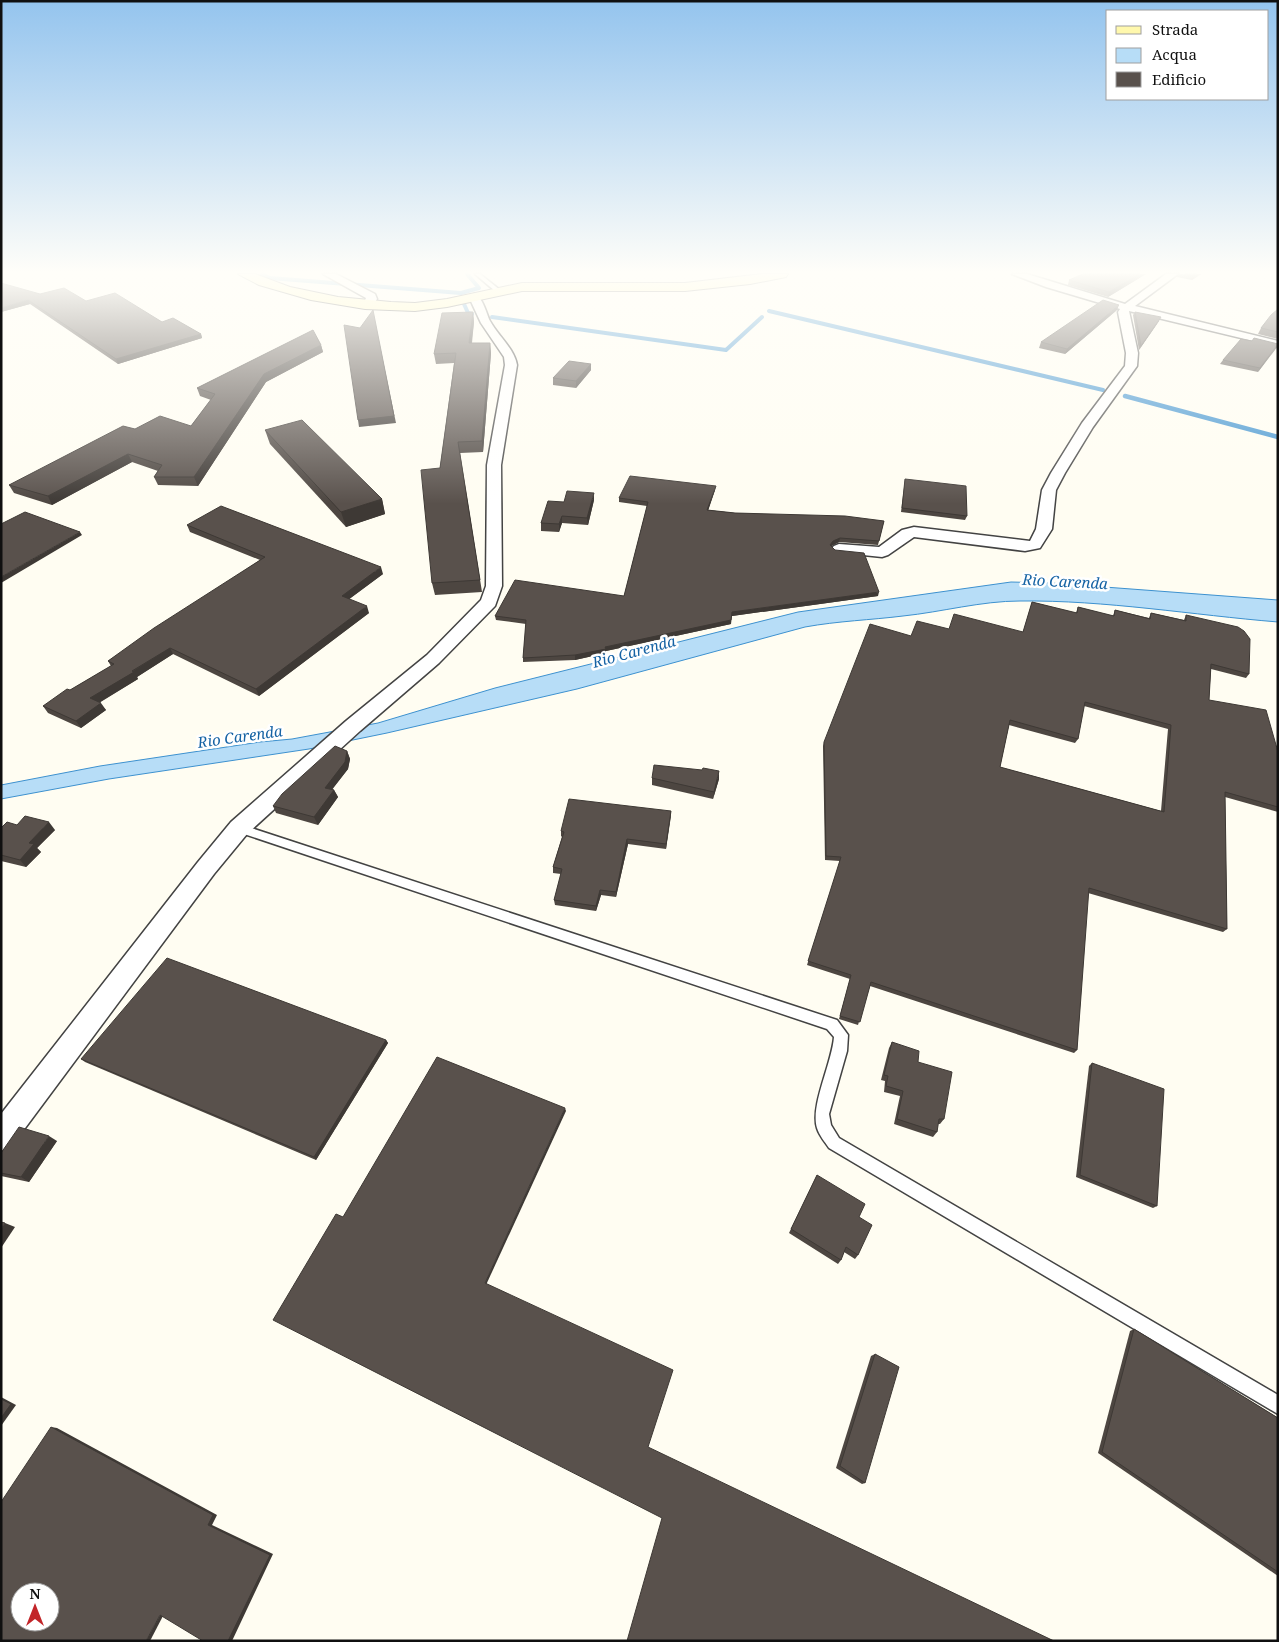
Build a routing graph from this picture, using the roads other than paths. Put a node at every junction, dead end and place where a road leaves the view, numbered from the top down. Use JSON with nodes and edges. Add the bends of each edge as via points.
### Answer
{"nodes":[{"id":1,"x":506,"y":351,"type":"edge"},
{"id":2,"x":1131,"y":351,"type":"edge"},
{"id":3,"x":839,"y":549,"type":"edge"},
{"id":4,"x":239,"y":828,"type":"junction"},
{"id":5,"x":1,"y":1137,"type":"edge"},
{"id":6,"x":1278,"y":1406,"type":"edge"}],
"edges":[{"from":1,"to":4,"type":"street","via":[[511,364],[494,465],[494,586],[489,602],[433,659]]},
{"from":2,"to":3,"type":"street","via":[[1131,366],[1087,426],[1049,490],[1044,529],[1035,545],[914,532],[907,533],[882,552]]},
{"from":4,"to":5,"type":"street"},
{"from":4,"to":6,"type":"lane","via":[[832,1024],[840,1035],[840,1051],[822,1114],[824,1127],[834,1143]]}]}
